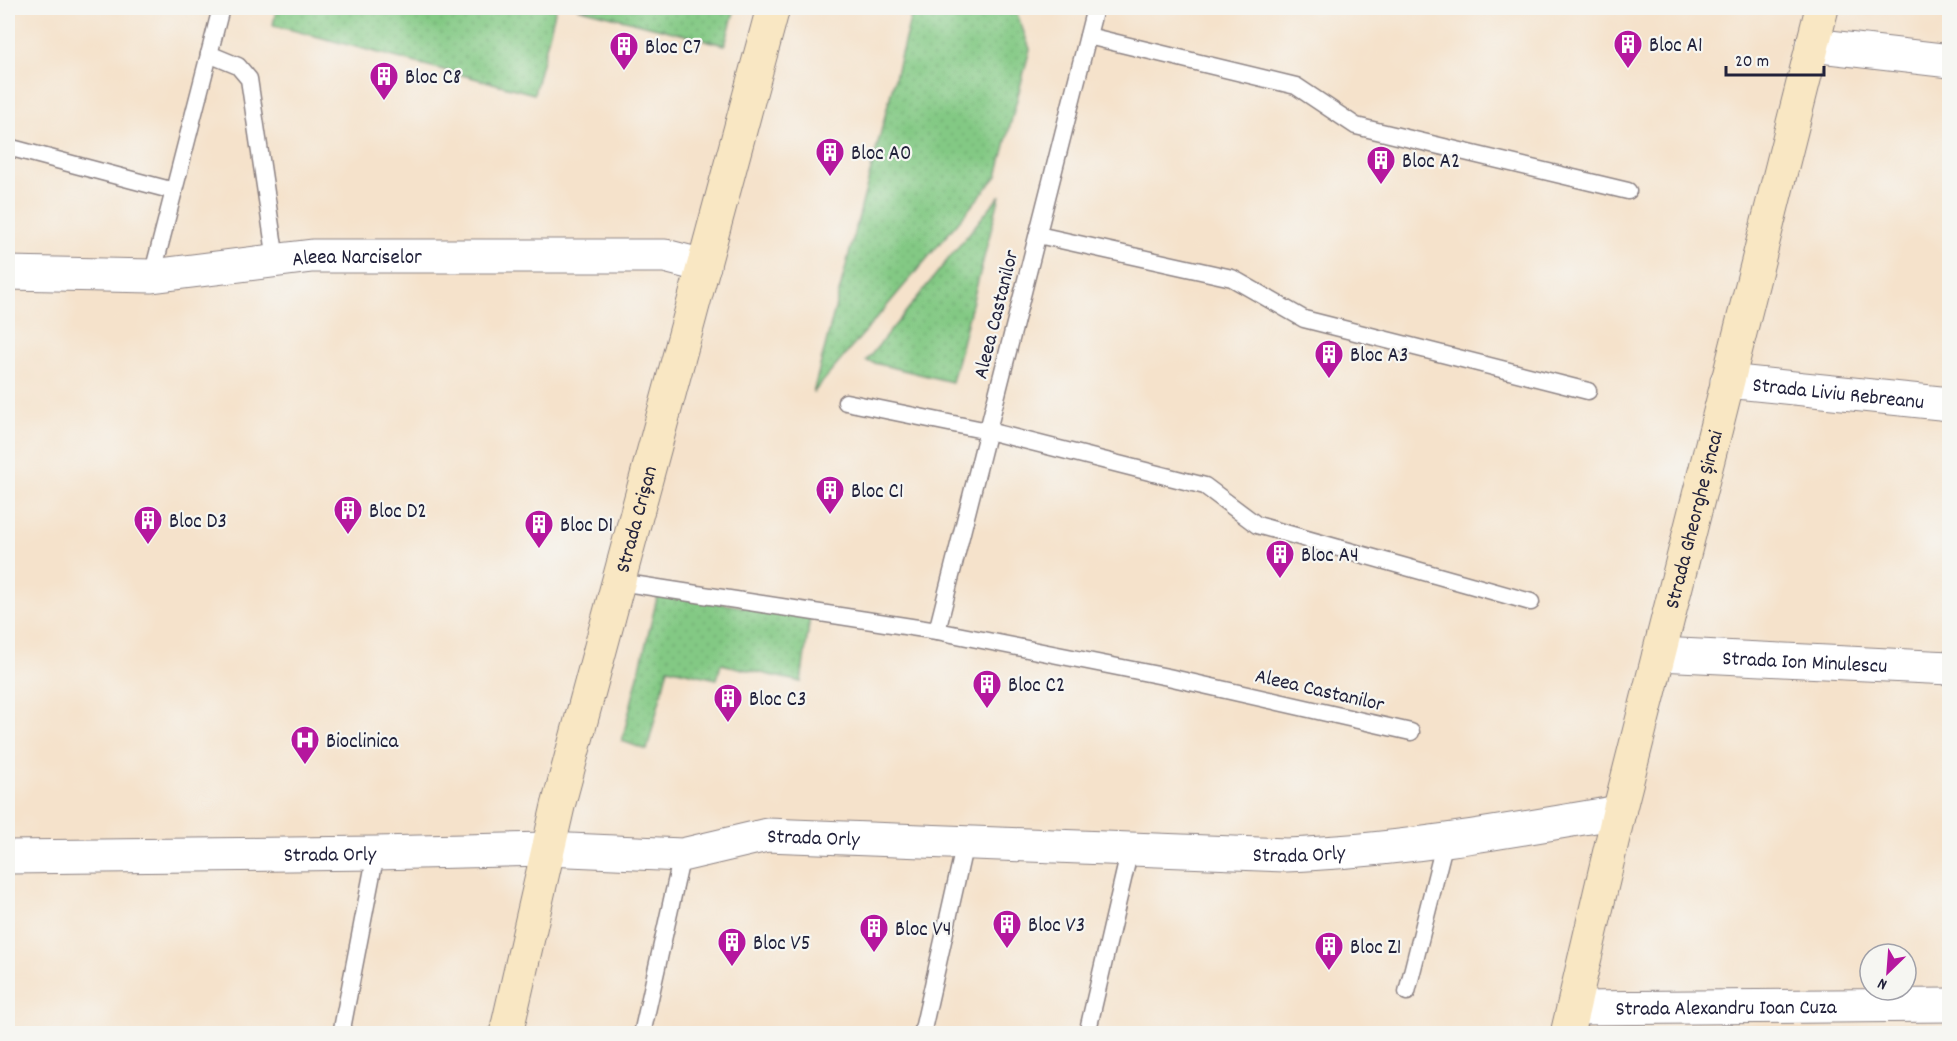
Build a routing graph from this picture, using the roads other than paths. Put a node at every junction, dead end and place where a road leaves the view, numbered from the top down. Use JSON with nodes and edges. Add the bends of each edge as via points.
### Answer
{"nodes":[{"id":1,"x":221,"y":8,"type":"edge"},
{"id":2,"x":773,"y":8,"type":"edge"},
{"id":3,"x":1095,"y":8,"type":"edge"},
{"id":4,"x":1822,"y":8,"type":"edge"},
{"id":5,"x":1088,"y":36,"type":"junction"},
{"id":6,"x":1812,"y":45,"type":"junction"},
{"id":7,"x":209,"y":54,"type":"junction"},
{"id":8,"x":1950,"y":61,"type":"edge"},
{"id":9,"x":8,"y":147,"type":"edge"},
{"id":10,"x":174,"y":191,"type":"junction"},
{"id":11,"x":1628,"y":191,"type":"dead end"},
{"id":12,"x":1038,"y":235,"type":"junction"},
{"id":13,"x":276,"y":260,"type":"junction"},
{"id":14,"x":704,"y":266,"type":"junction"},
{"id":15,"x":8,"y":273,"type":"edge"},
{"id":16,"x":152,"y":276,"type":"junction"},
{"id":17,"x":1727,"y":381,"type":"junction"},
{"id":18,"x":1588,"y":391,"type":"dead end"},
{"id":19,"x":846,"y":402,"type":"dead end"},
{"id":20,"x":1950,"y":404,"type":"edge"},
{"id":21,"x":988,"y":430,"type":"junction"},
{"id":22,"x":619,"y":582,"type":"junction"},
{"id":23,"x":1531,"y":602,"type":"dead end"},
{"id":24,"x":937,"y":631,"type":"junction"},
{"id":25,"x":1659,"y":654,"type":"junction"},
{"id":26,"x":1950,"y":668,"type":"edge"},
{"id":27,"x":1411,"y":732,"type":"dead end"},
{"id":28,"x":1619,"y":812,"type":"junction"},
{"id":29,"x":1445,"y":841,"type":"junction"},
{"id":30,"x":965,"y":843,"type":"junction"},
{"id":31,"x":547,"y":849,"type":"junction"},
{"id":32,"x":1130,"y":849,"type":"junction"},
{"id":33,"x":376,"y":853,"type":"junction"},
{"id":34,"x":682,"y":855,"type":"junction"},
{"id":35,"x":8,"y":857,"type":"edge"},
{"id":36,"x":1407,"y":992,"type":"dead end"},
{"id":37,"x":1950,"y":1005,"type":"edge"},
{"id":38,"x":1570,"y":1021,"type":"edge"},
{"id":39,"x":341,"y":1034,"type":"edge"},
{"id":40,"x":506,"y":1034,"type":"edge"},
{"id":41,"x":642,"y":1034,"type":"edge"},
{"id":42,"x":922,"y":1034,"type":"edge"},
{"id":43,"x":1087,"y":1034,"type":"edge"}],
"edges":[{"from":1,"to":7,"type":"lane"},
{"from":2,"to":14,"type":"street","name":"Strada Crișan"},
{"from":3,"to":5,"type":"lane","name":"Aleea Castanilor"},
{"from":4,"to":6,"type":"street","name":"Strada Gheorghe Șincai"},
{"from":5,"to":11,"type":"lane","via":[[1296,86],[1356,126]]},
{"from":5,"to":12,"type":"lane","name":"Aleea Castanilor"},
{"from":6,"to":8,"type":"street"},
{"from":6,"to":17,"type":"street","name":"Strada Gheorghe Șincai"},
{"from":7,"to":10,"type":"lane"},
{"from":7,"to":13,"type":"lane","via":[[238,66],[249,79]]},
{"from":9,"to":10,"type":"lane"},
{"from":10,"to":16,"type":"lane"},
{"from":12,"to":18,"type":"lane","via":[[1232,278],[1304,319]]},
{"from":12,"to":21,"type":"lane","name":"Aleea Castanilor"},
{"from":13,"to":14,"type":"street","name":"Aleea Narciselor","via":[[312,256],[665,256]]},
{"from":13,"to":16,"type":"street","name":"Aleea Narciselor"},
{"from":14,"to":22,"type":"street","name":"Strada Crișan"},
{"from":15,"to":16,"type":"street","name":"Aleea Narciselor"},
{"from":17,"to":20,"type":"street","name":"Strada Liviu Rebreanu"},
{"from":17,"to":25,"type":"street","name":"Strada Gheorghe Șincai"},
{"from":19,"to":21,"type":"lane"},
{"from":21,"to":23,"type":"lane","via":[[1204,486],[1257,525]]},
{"from":21,"to":24,"type":"lane","name":"Aleea Castanilor"},
{"from":22,"to":24,"type":"lane","name":"Aleea Castanilor"},
{"from":22,"to":31,"type":"street","name":"Strada Crișan"},
{"from":24,"to":27,"type":"lane","name":"Aleea Castanilor","via":[[1168,677]]},
{"from":25,"to":26,"type":"street","name":"Strada Ion Minulescu"},
{"from":25,"to":28,"type":"street","name":"Strada Gheorghe Șincai"},
{"from":28,"to":29,"type":"street","name":"Strada Orly"},
{"from":28,"to":38,"type":"street","name":"Strada Gheorghe Șincai"},
{"from":29,"to":32,"type":"street","name":"Strada Orly","via":[[1286,855]]},
{"from":29,"to":36,"type":"lane"},
{"from":30,"to":32,"type":"street","name":"Strada Orly"},
{"from":30,"to":34,"type":"street","name":"Strada Orly","via":[[767,835]]},
{"from":30,"to":42,"type":"lane"},
{"from":31,"to":33,"type":"street","name":"Strada Orly"},
{"from":31,"to":34,"type":"street","name":"Strada Orly"},
{"from":31,"to":40,"type":"street","name":"Strada Crișan"},
{"from":32,"to":43,"type":"lane"},
{"from":33,"to":35,"type":"street","name":"Strada Orly"},
{"from":33,"to":39,"type":"lane"},
{"from":34,"to":41,"type":"lane"},
{"from":37,"to":38,"type":"street","name":"Strada Alexandru Ioan Cuza"}]}
